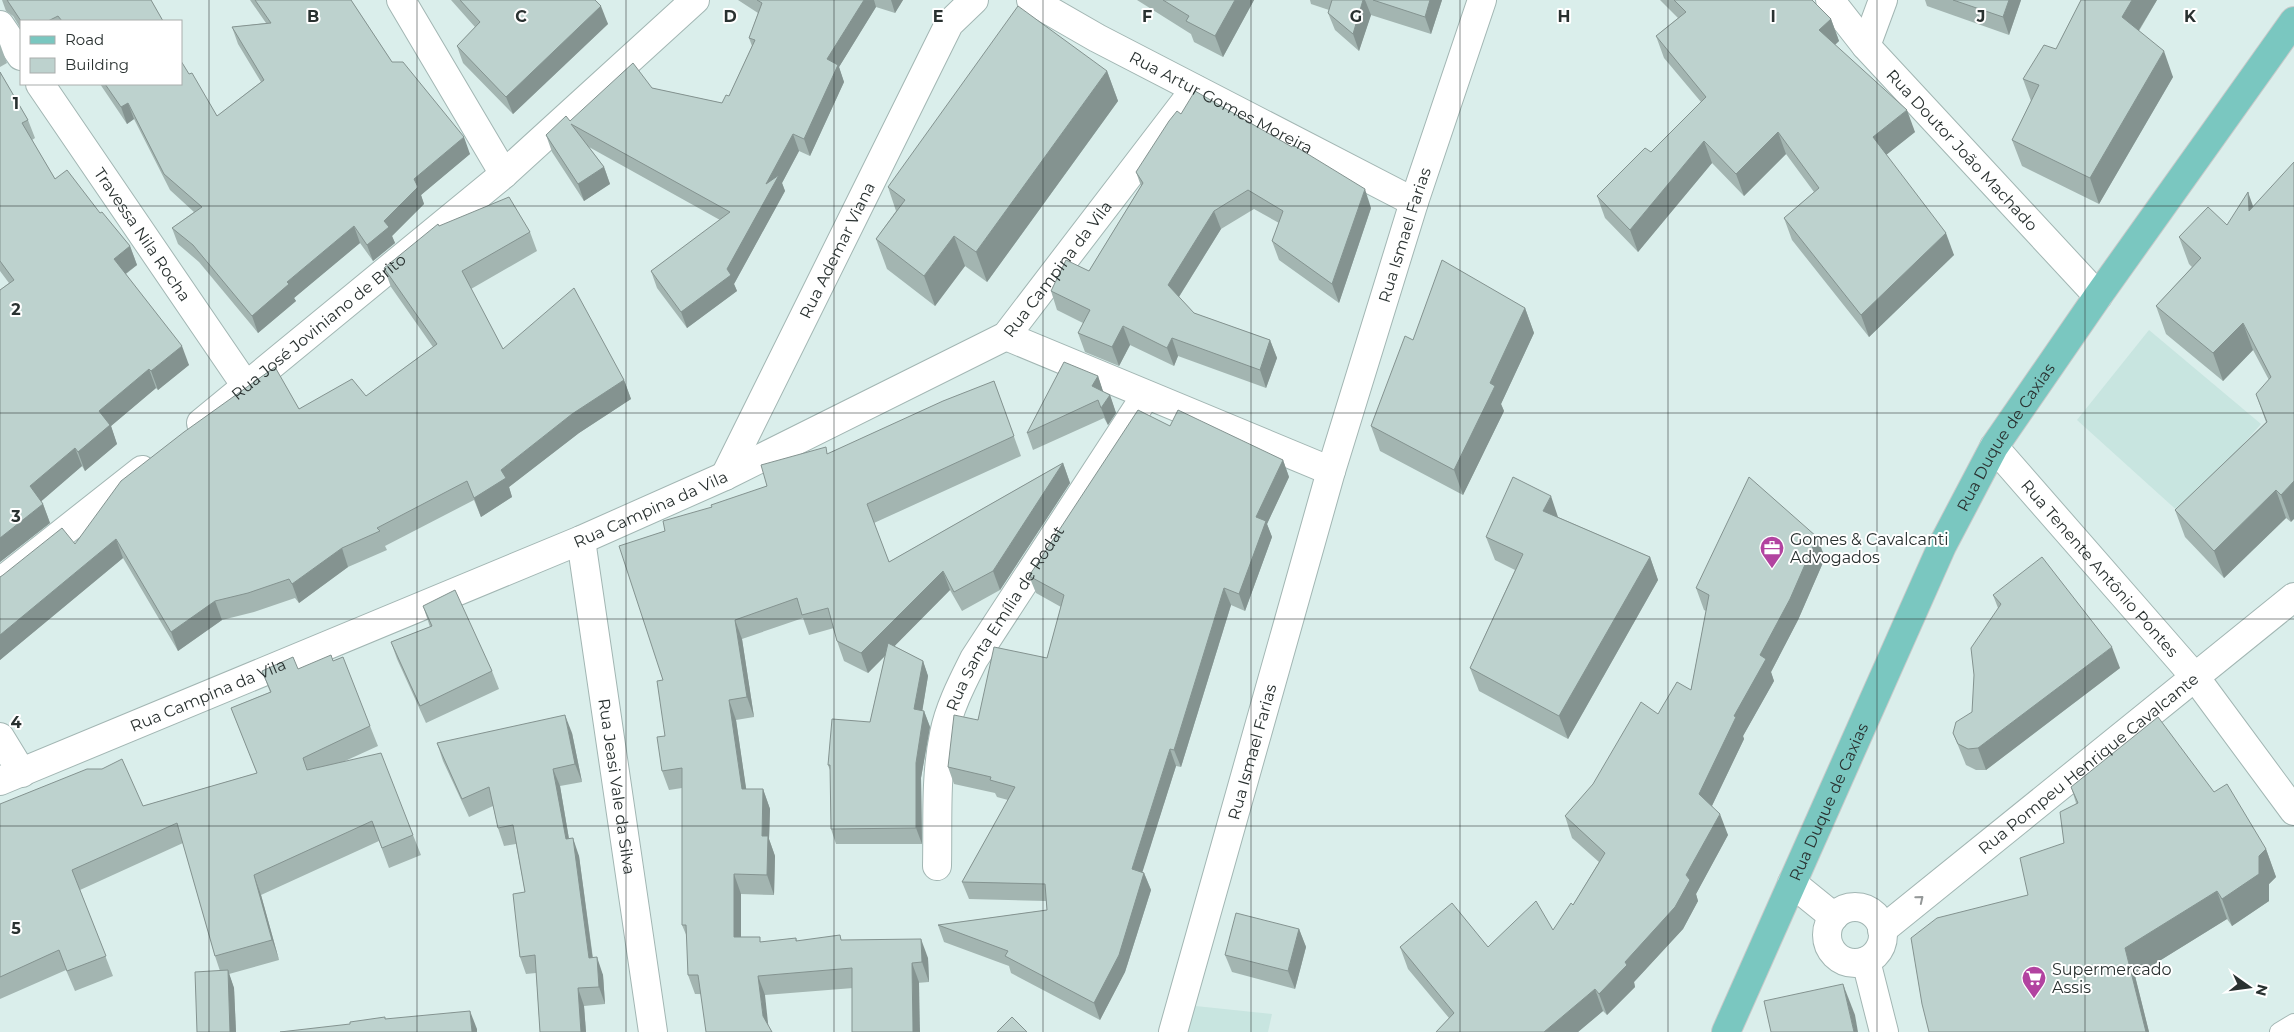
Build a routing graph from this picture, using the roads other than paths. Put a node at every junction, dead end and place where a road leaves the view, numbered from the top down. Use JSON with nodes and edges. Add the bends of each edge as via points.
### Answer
{"nodes":[{"id":1,"x":401,"y":0,"type":"edge"},
{"id":2,"x":695,"y":0,"type":"edge"},
{"id":3,"x":974,"y":0,"type":"edge"},
{"id":4,"x":1031,"y":0,"type":"edge"},
{"id":5,"x":1482,"y":0,"type":"edge"},
{"id":6,"x":1830,"y":0,"type":"edge"},
{"id":7,"x":1883,"y":0,"type":"edge"},
{"id":8,"x":950,"y":12,"type":"edge"},
{"id":9,"x":2294,"y":21,"type":"edge"},
{"id":10,"x":0,"y":25,"type":"edge"},
{"id":11,"x":1866,"y":46,"type":"junction"},
{"id":12,"x":20,"y":55,"type":"edge"},
{"id":13,"x":41,"y":85,"type":"edge"},
{"id":14,"x":1194,"y":89,"type":"junction"},
{"id":15,"x":504,"y":174,"type":"junction"},
{"id":16,"x":1414,"y":202,"type":"junction"},
{"id":17,"x":2098,"y":296,"type":"junction"},
{"id":18,"x":1006,"y":336,"type":"junction"},
{"id":19,"x":246,"y":386,"type":"junction"},
{"id":20,"x":1146,"y":395,"type":"junction"},
{"id":21,"x":185,"y":436,"type":"edge"},
{"id":22,"x":1994,"y":447,"type":"junction"},
{"id":23,"x":162,"y":454,"type":"edge"},
{"id":24,"x":1331,"y":471,"type":"junction"},
{"id":25,"x":725,"y":476,"type":"junction"},
{"id":26,"x":581,"y":540,"type":"junction"},
{"id":27,"x":0,"y":582,"type":"edge"},
{"id":28,"x":2294,"y":597,"type":"edge"},
{"id":29,"x":2195,"y":677,"type":"junction"},
{"id":30,"x":0,"y":737,"type":"edge"},
{"id":31,"x":11,"y":777,"type":"edge"},
{"id":32,"x":2294,"y":811,"type":"edge"},
{"id":33,"x":937,"y":866,"type":"dead end"},
{"id":34,"x":1792,"y":883,"type":"junction"},
{"id":35,"x":1834,"y":917,"type":"junction"},
{"id":36,"x":1882,"y":930,"type":"junction"},
{"id":37,"x":1866,"y":961,"type":"junction"},
{"id":38,"x":2294,"y":1023,"type":"edge"},
{"id":39,"x":653,"y":1032,"type":"edge"},
{"id":40,"x":1173,"y":1032,"type":"edge"},
{"id":41,"x":1726,"y":1032,"type":"edge"},
{"id":42,"x":1884,"y":1032,"type":"edge"},
{"id":43,"x":2279,"y":1032,"type":"edge"}],
"edges":[{"from":1,"to":15,"type":"street"},
{"from":2,"to":15,"type":"street","name":"Rua José Joviniano de Brito"},
{"from":3,"to":8,"type":"street","name":"Rua Ademar Viana"},
{"from":4,"to":14,"type":"street","name":"Rua Artur Gomes Moreira"},
{"from":5,"to":16,"type":"street","name":"Rua Ismael Farias"},
{"from":6,"to":11,"type":"street","name":"Rua Doutor João Machado"},
{"from":7,"to":11,"type":"street"},
{"from":8,"to":25,"type":"street","name":"Rua Ademar Viana"},
{"from":9,"to":17,"type":"main road","name":"Rua Duque de Caxias"},
{"from":10,"to":12,"type":"street"},
{"from":11,"to":17,"type":"street","name":"Rua Doutor João Machado"},
{"from":13,"to":19,"type":"street","name":"Travessa Nila Rocha"},
{"from":14,"to":16,"type":"street","name":"Rua Artur Gomes Moreira"},
{"from":14,"to":18,"type":"street","name":"Rua Campina da Vila"},
{"from":15,"to":19,"type":"street","name":"Rua José Joviniano de Brito"},
{"from":16,"to":24,"type":"street","name":"Rua Ismael Farias"},
{"from":17,"to":22,"type":"main road","name":"Rua Duque de Caxias"},
{"from":18,"to":20,"type":"street"},
{"from":18,"to":25,"type":"street","name":"Rua Campina da Vila"},
{"from":19,"to":21,"type":"street","name":"Rua José Joviniano de Brito"},
{"from":20,"to":24,"type":"street"},
{"from":20,"to":33,"type":"street","name":"Rua Santa Emília de Rodat","via":[[974,659],[954,700],[943,743],[938,787]]},
{"from":22,"to":29,"type":"street","name":"Rua Tenente Antônio Pontes"},
{"from":22,"to":34,"type":"main road","name":"Rua Duque de Caxias","via":[[1942,546]]},
{"from":23,"to":27,"type":"street"},
{"from":24,"to":40,"type":"street","name":"Rua Ismael Farias"},
{"from":25,"to":26,"type":"street","name":"Rua Campina da Vila"},
{"from":26,"to":31,"type":"street","name":"Rua Campina da Vila"},
{"from":26,"to":39,"type":"street","name":"Rua Jeasi Vale da Silva"},
{"from":28,"to":29,"type":"street","name":"Rua Pompeu Henrique Cavalcante"},
{"from":29,"to":32,"type":"street","name":"Rua Tenente Antônio Pontes"},
{"from":36,"to":29,"type":"street","name":"Rua Pompeu Henrique Cavalcante","one_way":true},
{"from":30,"to":31,"type":"street"},
{"from":34,"to":35,"type":"street"},
{"from":34,"to":41,"type":"main road","name":"Rua Duque de Caxias"},
{"from":35,"to":36,"type":"street","via":[[1844,909],[1868,910],[1878,918]]},
{"from":35,"to":37,"type":"street","via":[[1828,928],[1833,952],[1842,960]]},
{"from":36,"to":37,"type":"street","via":[[1883,942],[1877,953]]},
{"from":37,"to":42,"type":"street"},
{"from":38,"to":43,"type":"lane"}]}
